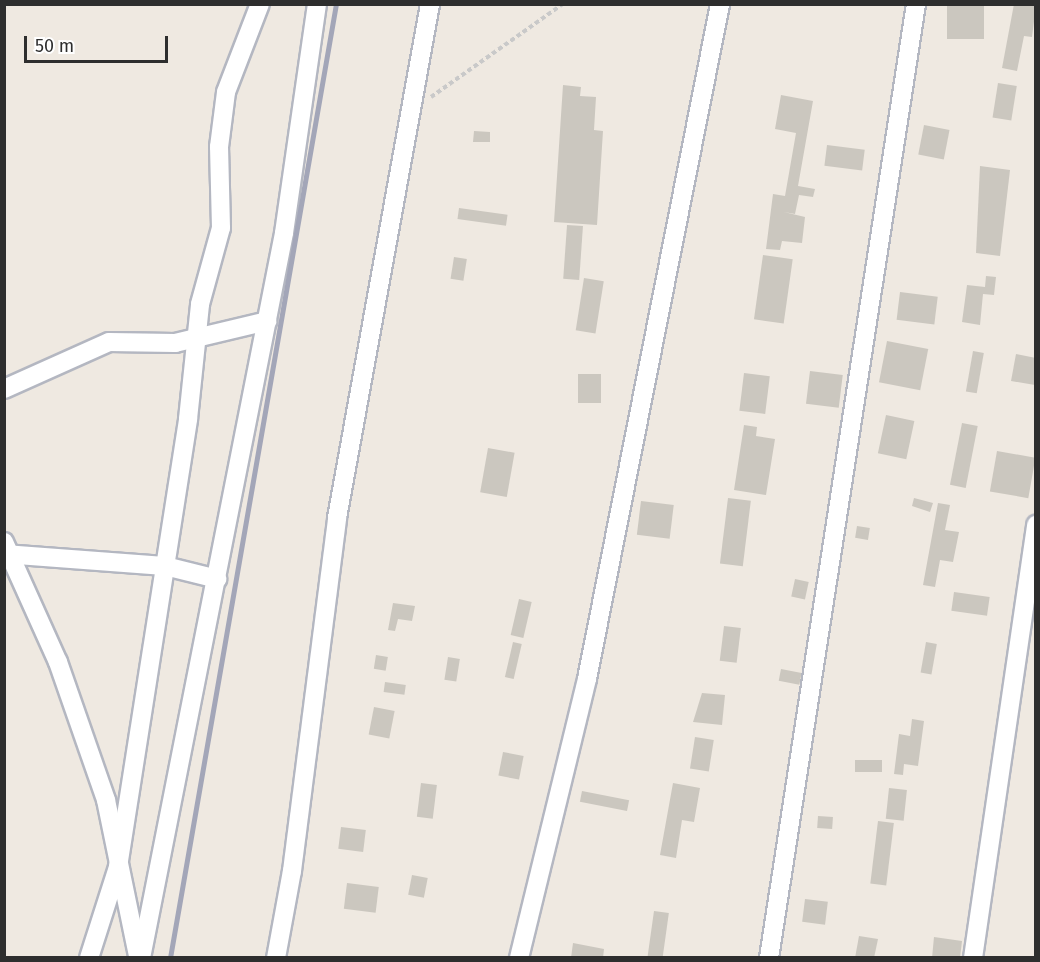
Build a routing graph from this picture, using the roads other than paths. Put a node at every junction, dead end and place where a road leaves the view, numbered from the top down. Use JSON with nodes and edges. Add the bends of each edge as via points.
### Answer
{"nodes":[{"id":1,"x":260,"y":4,"type":"edge"},
{"id":2,"x":317,"y":4,"type":"edge"},
{"id":3,"x":430,"y":4,"type":"edge"},
{"id":4,"x":720,"y":4,"type":"edge"},
{"id":5,"x":916,"y":4,"type":"edge"},
{"id":6,"x":267,"y":321,"type":"junction"},
{"id":7,"x":196,"y":336,"type":"junction"},
{"id":8,"x":4,"y":389,"type":"edge"},
{"id":9,"x":1035,"y":525,"type":"edge"},
{"id":10,"x":6,"y":550,"type":"edge"},
{"id":11,"x":165,"y":566,"type":"junction"},
{"id":12,"x":217,"y":579,"type":"junction"},
{"id":13,"x":118,"y":867,"type":"junction"},
{"id":14,"x":89,"y":957,"type":"edge"},
{"id":15,"x":140,"y":957,"type":"edge"},
{"id":16,"x":276,"y":957,"type":"edge"},
{"id":17,"x":519,"y":957,"type":"edge"},
{"id":18,"x":769,"y":957,"type":"edge"},
{"id":19,"x":973,"y":957,"type":"edge"}],
"edges":[{"from":1,"to":7,"type":"street","via":[[226,92],[219,147],[221,228]]},
{"from":2,"to":6,"type":"street"},
{"from":3,"to":16,"type":"street","via":[[337,518],[292,871]]},
{"from":4,"to":17,"type":"street","via":[[587,679]]},
{"from":5,"to":18,"type":"street"},
{"from":6,"to":7,"type":"street"},
{"from":6,"to":12,"type":"street"},
{"from":7,"to":8,"type":"street","via":[[175,343],[109,342]]},
{"from":7,"to":11,"type":"street"},
{"from":9,"to":19,"type":"street"},
{"from":10,"to":11,"type":"street"},
{"from":10,"to":13,"type":"street","via":[[58,662],[106,800]]},
{"from":11,"to":12,"type":"street"},
{"from":11,"to":13,"type":"street"},
{"from":12,"to":15,"type":"street"},
{"from":13,"to":14,"type":"street"},
{"from":13,"to":15,"type":"street"}]}
